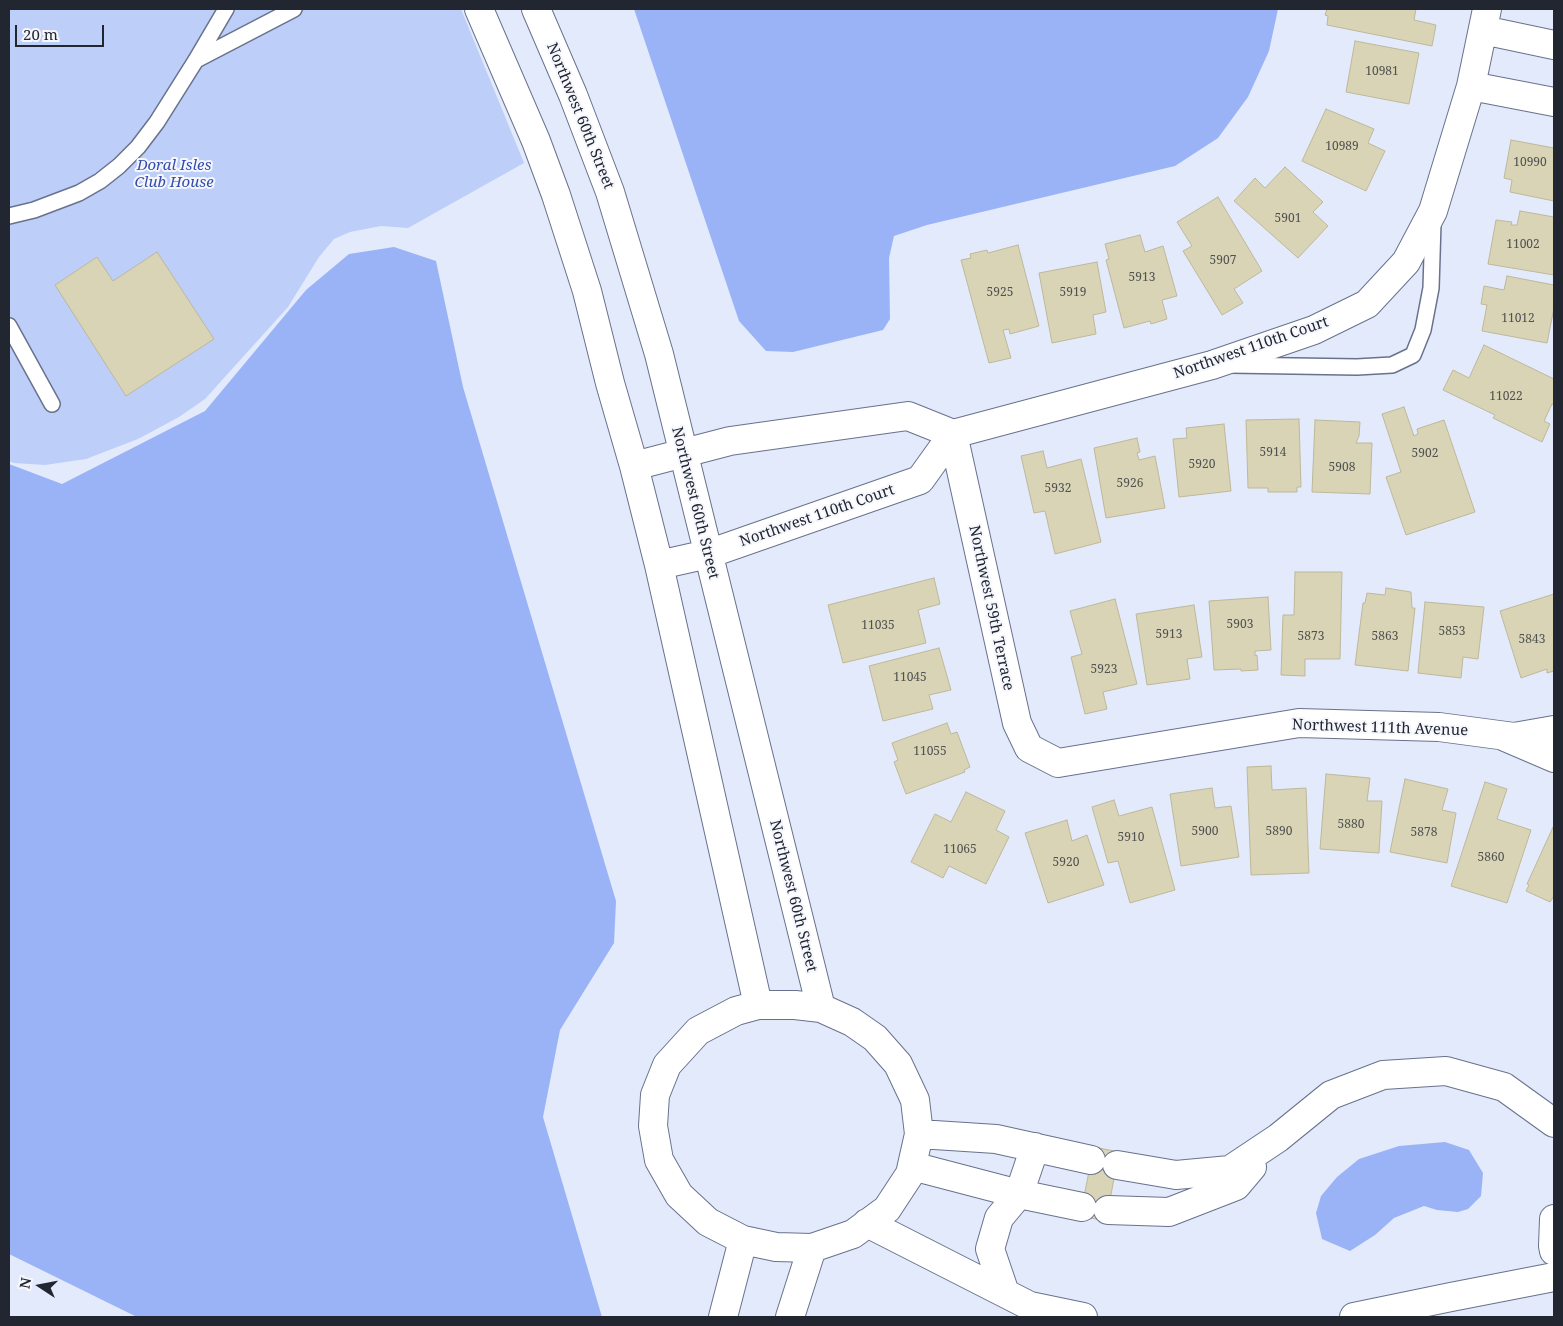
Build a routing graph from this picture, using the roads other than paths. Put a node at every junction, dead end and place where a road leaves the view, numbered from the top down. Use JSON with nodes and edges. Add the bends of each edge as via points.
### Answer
{"nodes":[{"id":1,"x":226,"y":9,"type":"edge"},
{"id":2,"x":294,"y":9,"type":"edge"},
{"id":3,"x":479,"y":9,"type":"edge"},
{"id":4,"x":536,"y":9,"type":"edge"},
{"id":5,"x":1485,"y":19,"type":"edge"},
{"id":6,"x":1554,"y":44,"type":"edge"},
{"id":7,"x":196,"y":60,"type":"junction"},
{"id":8,"x":1471,"y":86,"type":"junction"},
{"id":9,"x":1554,"y":102,"type":"edge"},
{"id":10,"x":1433,"y":211,"type":"junction"},
{"id":11,"x":9,"y":216,"type":"edge"},
{"id":12,"x":9,"y":326,"type":"edge"},
{"id":13,"x":1212,"y":365,"type":"junction"},
{"id":14,"x":52,"y":404,"type":"dead end"},
{"id":15,"x":953,"y":434,"type":"junction"},
{"id":16,"x":682,"y":452,"type":"junction"},
{"id":17,"x":634,"y":466,"type":"junction"},
{"id":18,"x":708,"y":554,"type":"junction"},
{"id":19,"x":659,"y":565,"type":"junction"},
{"id":20,"x":1554,"y":730,"type":"edge"},
{"id":21,"x":1499,"y":735,"type":"junction"},
{"id":22,"x":1554,"y":758,"type":"edge"},
{"id":23,"x":1058,"y":763,"type":"joint"},
{"id":24,"x":758,"y":1005,"type":"junction"},
{"id":25,"x":821,"y":1008,"type":"junction"},
{"id":26,"x":1554,"y":1123,"type":"edge"},
{"id":27,"x":919,"y":1134,"type":"junction"},
{"id":28,"x":1278,"y":1138,"type":"junction"},
{"id":29,"x":1035,"y":1147,"type":"junction"},
{"id":30,"x":912,"y":1166,"type":"junction"},
{"id":31,"x":1019,"y":1194,"type":"junction"},
{"id":32,"x":1554,"y":1219,"type":"edge"},
{"id":33,"x":867,"y":1223,"type":"junction"},
{"id":34,"x":743,"y":1240,"type":"junction"},
{"id":35,"x":812,"y":1248,"type":"junction"},
{"id":36,"x":1554,"y":1251,"type":"edge"},
{"id":37,"x":1554,"y":1277,"type":"edge"},
{"id":38,"x":1005,"y":1293,"type":"junction"},
{"id":39,"x":723,"y":1317,"type":"edge"},
{"id":40,"x":790,"y":1317,"type":"edge"},
{"id":41,"x":1083,"y":1317,"type":"edge"},
{"id":42,"x":1354,"y":1317,"type":"edge"}],
"edges":[{"from":1,"to":7,"type":"lane"},
{"from":2,"to":7,"type":"lane"},
{"from":3,"to":17,"type":"street","via":[[556,195],[587,291]]},
{"from":4,"to":16,"type":"street","name":"Northwest 60th Street","via":[[610,192],[659,354]]},
{"from":5,"to":6,"type":"street"},
{"from":5,"to":8,"type":"street","name":"Northwest 110th Court"},
{"from":7,"to":11,"type":"lane","via":[[138,147],[118,166],[80,193]]},
{"from":8,"to":9,"type":"street"},
{"from":8,"to":10,"type":"street","name":"Northwest 110th Court"},
{"from":10,"to":13,"type":"street","name":"Northwest 110th Court","via":[[1406,262],[1368,304],[1314,330]]},
{"from":10,"to":13,"type":"lane","via":[[1431,288],[1413,354],[1392,365],[1357,367]]},
{"from":12,"to":14,"type":"lane"},
{"from":13,"to":15,"type":"street","name":"Northwest 110th Court"},
{"from":15,"to":16,"type":"street","via":[[908,416],[730,441]]},
{"from":15,"to":18,"type":"street","name":"Northwest 110th Court","via":[[920,480]]},
{"from":15,"to":23,"type":"street","name":"Northwest 59th Terrace","via":[[1017,723],[1029,748]]},
{"from":16,"to":17,"type":"street"},
{"from":16,"to":18,"type":"street","name":"Northwest 60th Street"},
{"from":17,"to":19,"type":"street"},
{"from":18,"to":19,"type":"street","name":"Northwest 110th Court"},
{"from":18,"to":25,"type":"street","name":"Northwest 60th Street"},
{"from":19,"to":24,"type":"street"},
{"from":20,"to":21,"type":"street","name":"Northwest 111th Avenue","via":[[1514,737]]},
{"from":21,"to":22,"type":"street"},
{"from":21,"to":23,"type":"street","name":"Northwest 111th Avenue","via":[[1439,727],[1298,722]]},
{"from":24,"to":25,"type":"street"},
{"from":24,"to":34,"type":"street","via":[[736,1011],[698,1031],[667,1065],[655,1095],[652,1126],[659,1160],[678,1195],[708,1222]]},
{"from":25,"to":27,"type":"street","via":[[852,1022],[875,1038],[898,1064],[915,1100]]},
{"from":26,"to":28,"type":"street","via":[[1504,1087],[1437,1071],[1383,1075],[1330,1095]]},
{"from":27,"to":29,"type":"street","via":[[996,1139]]},
{"from":27,"to":30,"type":"street"},
{"from":28,"to":29,"type":"street","via":[[1230,1170],[1176,1175]]},
{"from":28,"to":31,"type":"street","via":[[1236,1186],[1169,1212],[1095,1208]]},
{"from":29,"to":31,"type":"street"},
{"from":30,"to":31,"type":"street"},
{"from":30,"to":33,"type":"street","via":[[887,1209]]},
{"from":31,"to":38,"type":"street","via":[[999,1218],[990,1250]]},
{"from":32,"to":36,"type":"street"},
{"from":33,"to":35,"type":"street","via":[[852,1234]]},
{"from":33,"to":38,"type":"street"},
{"from":34,"to":35,"type":"street","via":[[776,1247]]},
{"from":34,"to":39,"type":"street"},
{"from":35,"to":40,"type":"street"},
{"from":37,"to":42,"type":"street"},
{"from":38,"to":41,"type":"street","via":[[1030,1306]]}]}
